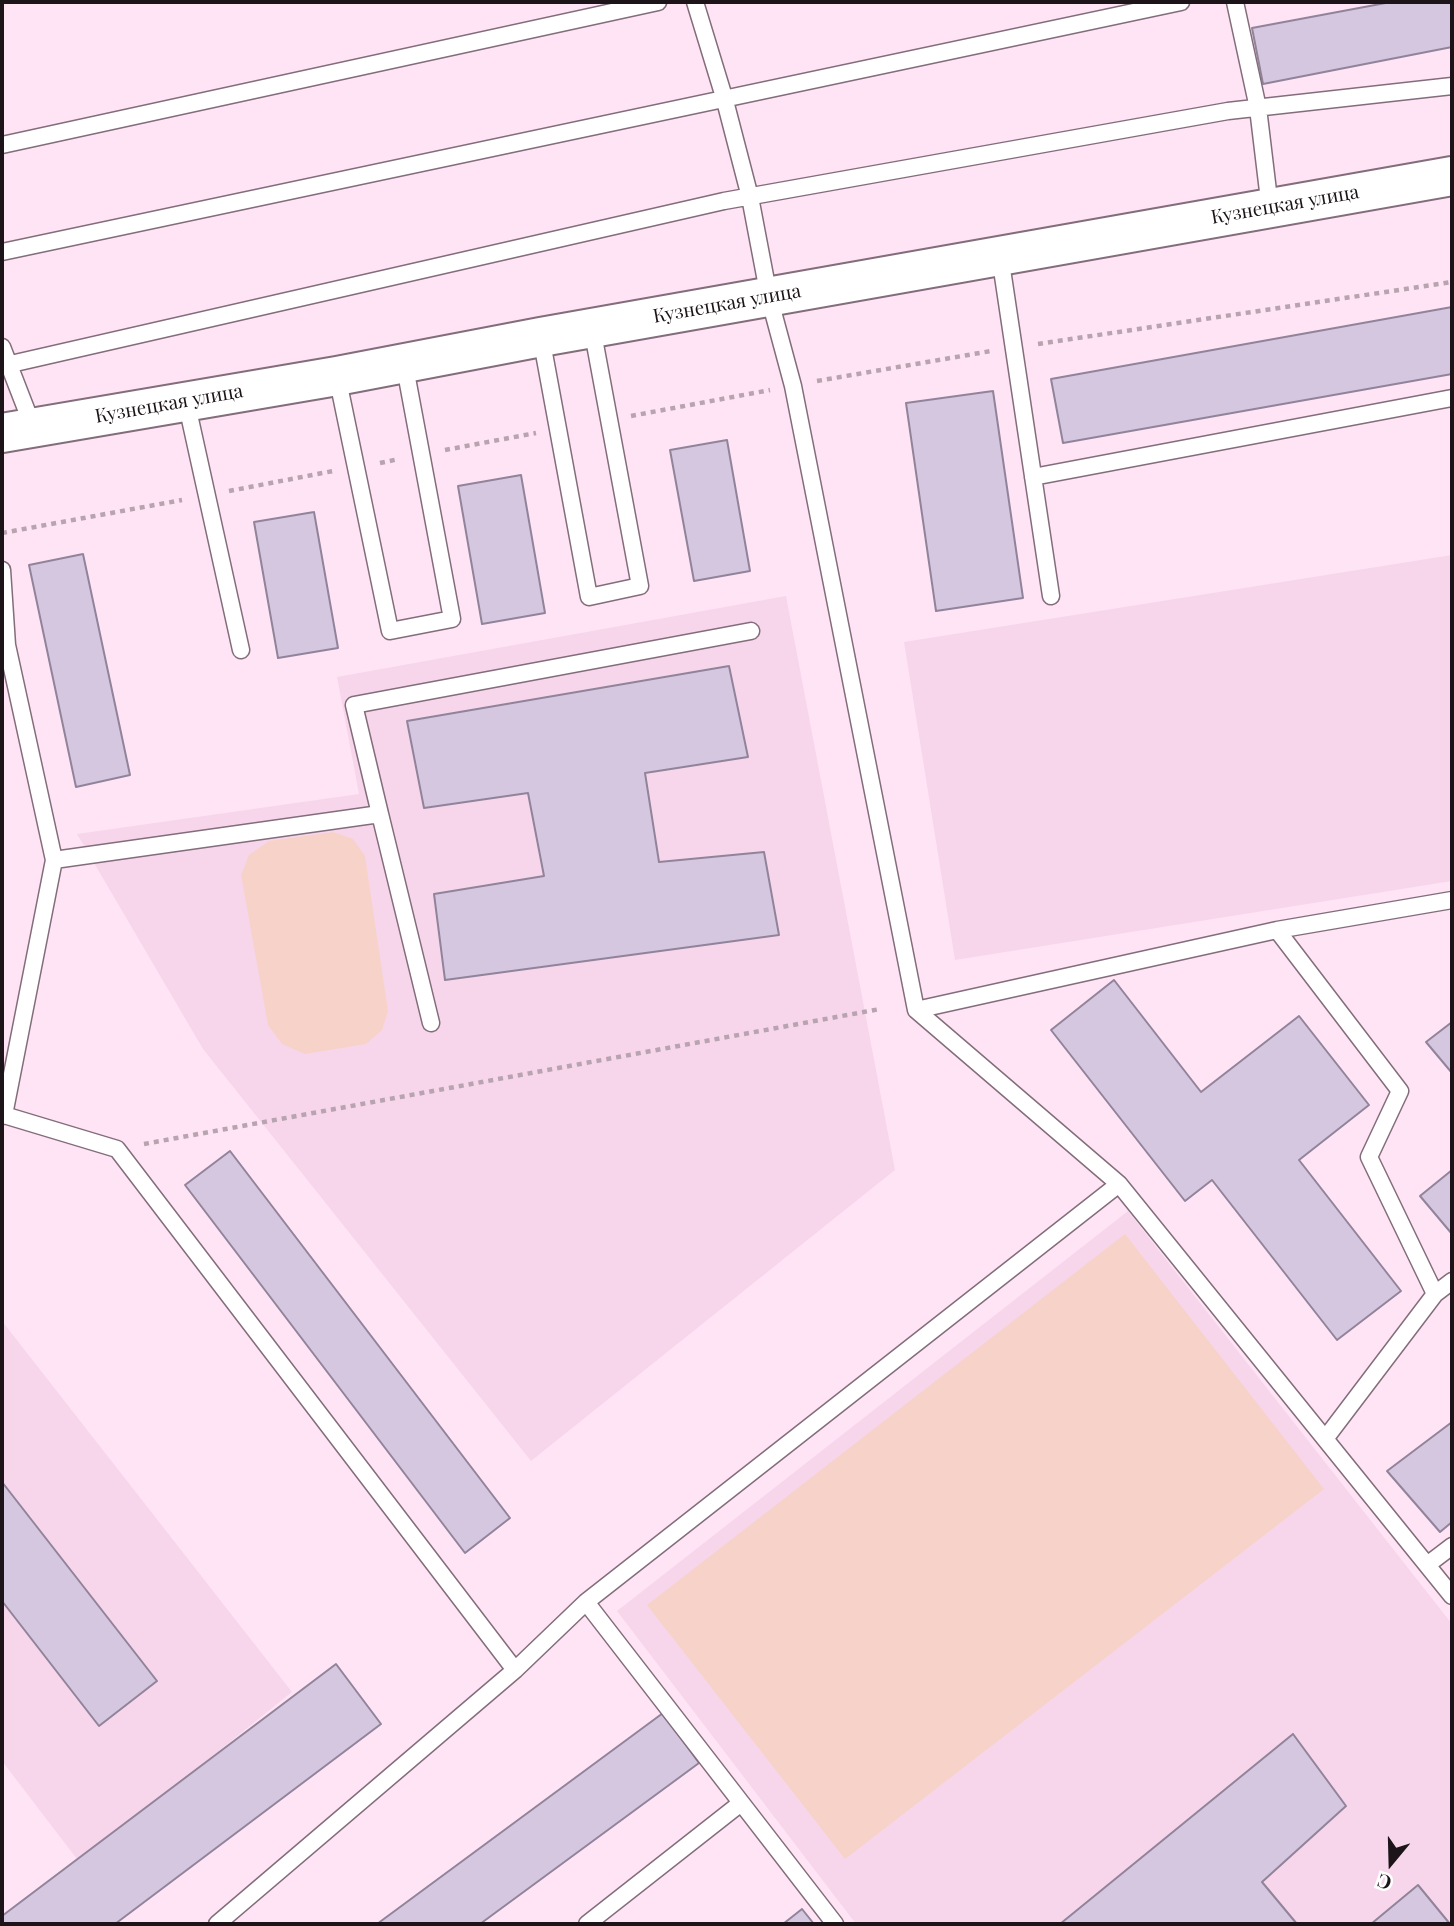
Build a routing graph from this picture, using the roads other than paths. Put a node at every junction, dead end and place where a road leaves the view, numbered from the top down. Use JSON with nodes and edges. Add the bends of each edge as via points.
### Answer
{"nodes":[{"id":1,"x":658,"y":2,"type":"edge"},
{"id":2,"x":695,"y":2,"type":"edge"},
{"id":3,"x":1181,"y":2,"type":"edge"},
{"id":4,"x":1235,"y":2,"type":"edge"},
{"id":5,"x":1452,"y":86,"type":"edge"},
{"id":6,"x":724,"y":97,"type":"junction"},
{"id":7,"x":1258,"y":108,"type":"junction"},
{"id":8,"x":2,"y":145,"type":"edge"},
{"id":9,"x":1452,"y":176,"type":"edge"},
{"id":10,"x":750,"y":197,"type":"junction"},
{"id":11,"x":1270,"y":208,"type":"junction"},
{"id":12,"x":2,"y":252,"type":"edge"},
{"id":13,"x":1000,"y":256,"type":"junction"},
{"id":14,"x":769,"y":297,"type":"junction"},
{"id":15,"x":592,"y":328,"type":"junction"},
{"id":16,"x":541,"y":337,"type":"junction"},
{"id":17,"x":2,"y":347,"type":"edge"},
{"id":18,"x":404,"y":362,"type":"junction"},
{"id":19,"x":6,"y":365,"type":"edge"},
{"id":20,"x":337,"y":376,"type":"junction"},
{"id":21,"x":1452,"y":398,"type":"edge"},
{"id":22,"x":186,"y":401,"type":"junction"},
{"id":23,"x":17,"y":430,"type":"edge"},
{"id":24,"x":1033,"y":477,"type":"junction"},
{"id":25,"x":2,"y":570,"type":"edge"},
{"id":26,"x":1051,"y":596,"type":"dead end"},
{"id":27,"x":751,"y":631,"type":"dead end"},
{"id":28,"x":4,"y":645,"type":"edge"},
{"id":29,"x":240,"y":650,"type":"dead end"},
{"id":30,"x":380,"y":814,"type":"junction"},
{"id":31,"x":54,"y":860,"type":"junction"},
{"id":32,"x":1452,"y":900,"type":"edge"},
{"id":33,"x":1277,"y":930,"type":"junction"},
{"id":34,"x":916,"y":1010,"type":"junction"},
{"id":35,"x":431,"y":1023,"type":"dead end"},
{"id":36,"x":3,"y":1116,"type":"edge"},
{"id":37,"x":1119,"y":1184,"type":"junction"},
{"id":38,"x":1452,"y":1281,"type":"edge"},
{"id":39,"x":1435,"y":1293,"type":"junction"},
{"id":40,"x":1325,"y":1439,"type":"junction"},
{"id":41,"x":1452,"y":1546,"type":"edge"},
{"id":42,"x":1427,"y":1565,"type":"junction"},
{"id":43,"x":1452,"y":1596,"type":"edge"},
{"id":44,"x":586,"y":1602,"type":"junction"},
{"id":45,"x":516,"y":1670,"type":"junction"},
{"id":46,"x":741,"y":1803,"type":"junction"},
{"id":47,"x":218,"y":1924,"type":"edge"},
{"id":48,"x":587,"y":1924,"type":"edge"},
{"id":49,"x":835,"y":1924,"type":"edge"}],
"edges":[{"from":1,"to":8,"type":"lane"},
{"from":2,"to":6,"type":"lane"},
{"from":3,"to":6,"type":"lane"},
{"from":4,"to":7,"type":"lane"},
{"from":5,"to":7,"type":"lane"},
{"from":6,"to":10,"type":"lane"},
{"from":6,"to":12,"type":"lane"},
{"from":7,"to":10,"type":"lane"},
{"from":7,"to":11,"type":"lane"},
{"from":9,"to":11,"type":"main road","name":"Кузнецкая улица"},
{"from":10,"to":14,"type":"lane"},
{"from":10,"to":19,"type":"lane"},
{"from":11,"to":13,"type":"main road","name":"Кузнецкая улица"},
{"from":13,"to":14,"type":"main road","name":"Кузнецкая улица"},
{"from":13,"to":24,"type":"lane"},
{"from":14,"to":15,"type":"main road","name":"Кузнецкая улица"},
{"from":14,"to":34,"type":"lane","via":[[793,386]]},
{"from":15,"to":16,"type":"main road","name":"Кузнецкая улица"},
{"from":15,"to":16,"type":"lane","via":[[640,586],[589,597]]},
{"from":16,"to":18,"type":"main road","name":"Кузнецкая улица"},
{"from":17,"to":19,"type":"lane"},
{"from":18,"to":20,"type":"main road","name":"Кузнецкая улица"},
{"from":18,"to":20,"type":"lane","via":[[452,619],[390,631]]},
{"from":19,"to":23,"type":"lane"},
{"from":20,"to":22,"type":"main road","name":"Кузнецкая улица"},
{"from":21,"to":24,"type":"lane"},
{"from":22,"to":23,"type":"main road","name":"Кузнецкая улица"},
{"from":22,"to":29,"type":"lane"},
{"from":24,"to":26,"type":"lane"},
{"from":25,"to":28,"type":"lane"},
{"from":27,"to":30,"type":"lane","via":[[354,705]]},
{"from":28,"to":31,"type":"lane"},
{"from":30,"to":31,"type":"lane"},
{"from":30,"to":35,"type":"lane"},
{"from":31,"to":36,"type":"lane"},
{"from":32,"to":33,"type":"lane"},
{"from":33,"to":34,"type":"lane"},
{"from":33,"to":39,"type":"lane","via":[[1400,1091],[1368,1157]]},
{"from":34,"to":37,"type":"lane"},
{"from":36,"to":45,"type":"lane","via":[[117,1149]]},
{"from":37,"to":40,"type":"lane"},
{"from":37,"to":44,"type":"lane"},
{"from":38,"to":39,"type":"lane"},
{"from":39,"to":40,"type":"lane"},
{"from":40,"to":42,"type":"lane"},
{"from":41,"to":42,"type":"lane"},
{"from":42,"to":43,"type":"lane"},
{"from":44,"to":45,"type":"lane"},
{"from":44,"to":46,"type":"lane"},
{"from":45,"to":47,"type":"lane"},
{"from":46,"to":48,"type":"lane"},
{"from":46,"to":49,"type":"lane"}]}
